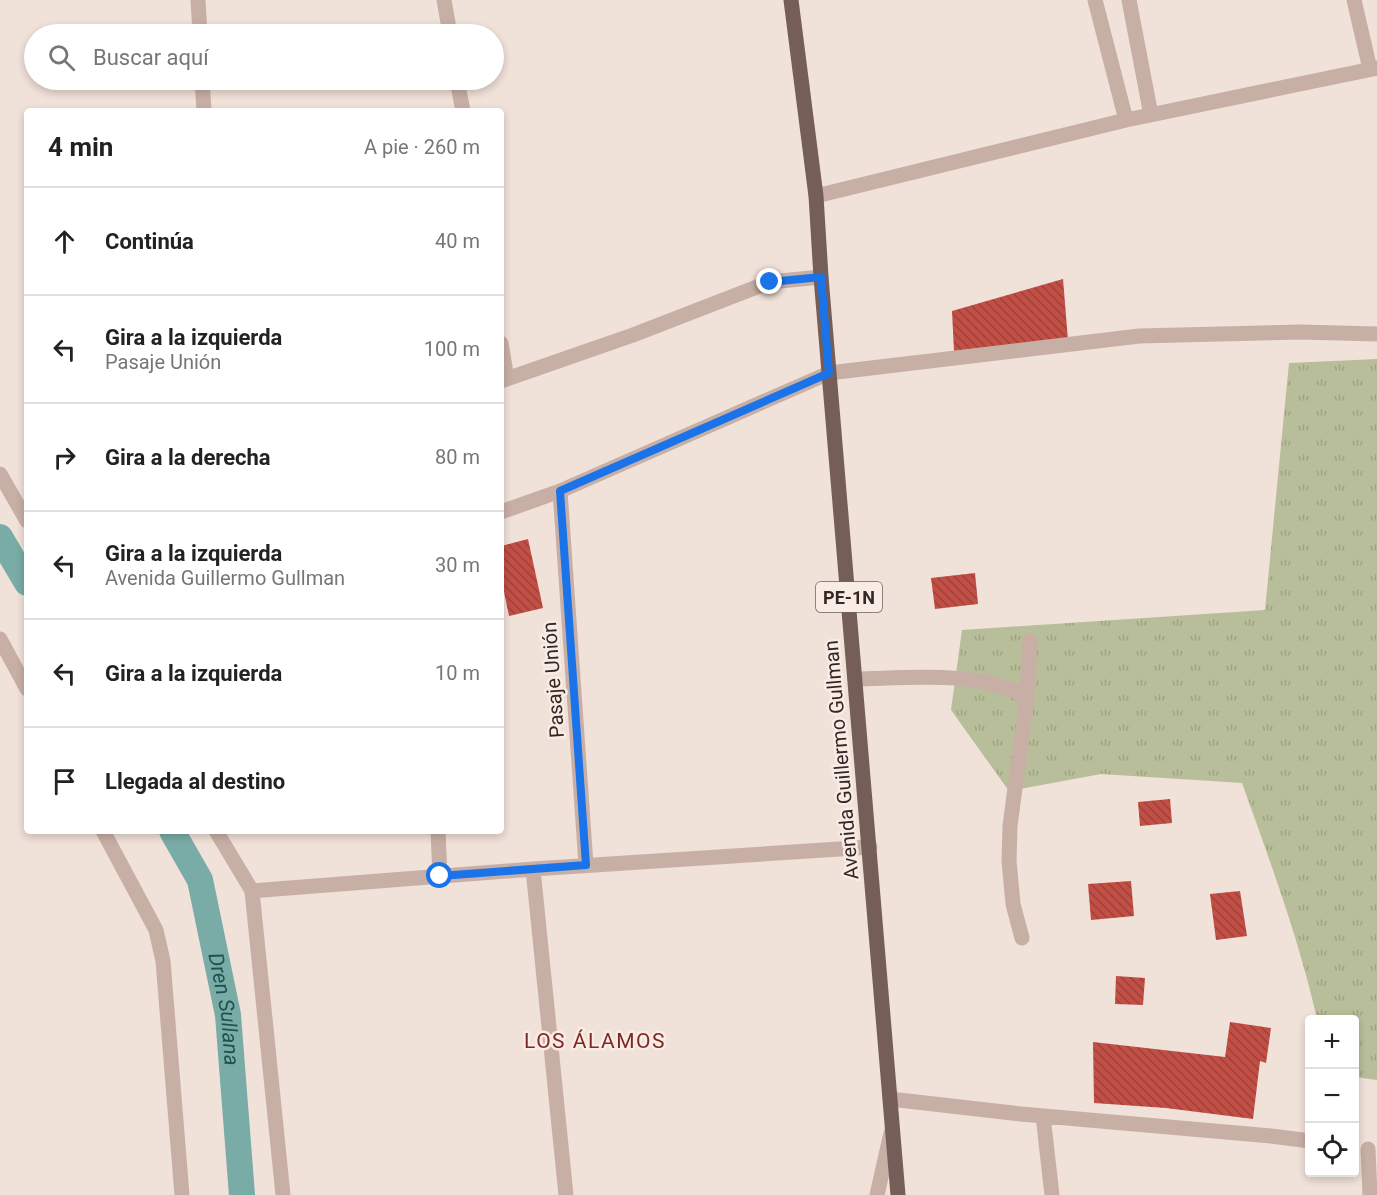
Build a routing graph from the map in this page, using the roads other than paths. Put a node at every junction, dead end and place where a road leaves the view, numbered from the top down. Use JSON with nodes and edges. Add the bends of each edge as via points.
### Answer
{"nodes":[{"id":1,"x":198,"y":0,"type":"edge"},
{"id":2,"x":444,"y":0,"type":"edge"},
{"id":3,"x":791,"y":0,"type":"edge"},
{"id":4,"x":1095,"y":0,"type":"edge"},
{"id":5,"x":1129,"y":0,"type":"edge"},
{"id":6,"x":1354,"y":0,"type":"edge"},
{"id":7,"x":199,"y":24,"type":"edge"},
{"id":8,"x":448,"y":24,"type":"edge"},
{"id":9,"x":1374,"y":69,"type":"edge"},
{"id":10,"x":203,"y":90,"type":"edge"},
{"id":11,"x":459,"y":90,"type":"edge"},
{"id":12,"x":204,"y":108,"type":"edge"},
{"id":13,"x":462,"y":108,"type":"edge"},
{"id":14,"x":1151,"y":114,"type":"junction"},
{"id":15,"x":1126,"y":120,"type":"junction"},
{"id":16,"x":816,"y":196,"type":"junction"},
{"id":17,"x":821,"y":277,"type":"junction"},
{"id":18,"x":1377,"y":334,"type":"edge"},
{"id":19,"x":829,"y":373,"type":"junction"},
{"id":20,"x":504,"y":380,"type":"edge"},
{"id":21,"x":0,"y":474,"type":"edge"},
{"id":22,"x":560,"y":491,"type":"junction"},
{"id":23,"x":504,"y":511,"type":"edge"},
{"id":24,"x":24,"y":516,"type":"edge"},
{"id":25,"x":0,"y":639,"type":"edge"},
{"id":26,"x":1030,"y":641,"type":"dead end"},
{"id":27,"x":856,"y":680,"type":"junction"},
{"id":28,"x":24,"y":683,"type":"edge"},
{"id":29,"x":1027,"y":697,"type":"junction"},
{"id":30,"x":105,"y":834,"type":"edge"},
{"id":31,"x":218,"y":834,"type":"edge"},
{"id":32,"x":438,"y":834,"type":"edge"},
{"id":33,"x":870,"y":847,"type":"junction"},
{"id":34,"x":586,"y":865,"type":"junction"},
{"id":35,"x":533,"y":869,"type":"junction"},
{"id":36,"x":440,"y":876,"type":"junction"},
{"id":37,"x":252,"y":891,"type":"junction"},
{"id":38,"x":1022,"y":938,"type":"dead end"},
{"id":39,"x":890,"y":1099,"type":"junction"},
{"id":40,"x":1043,"y":1116,"type":"junction"},
{"id":41,"x":892,"y":1128,"type":"junction"},
{"id":42,"x":1305,"y":1140,"type":"edge"},
{"id":43,"x":1366,"y":1149,"type":"edge"},
{"id":44,"x":182,"y":1195,"type":"edge"},
{"id":45,"x":283,"y":1195,"type":"edge"},
{"id":46,"x":566,"y":1195,"type":"edge"},
{"id":47,"x":877,"y":1195,"type":"edge"},
{"id":48,"x":898,"y":1195,"type":"edge"},
{"id":49,"x":1052,"y":1195,"type":"edge"},
{"id":50,"x":1370,"y":1195,"type":"edge"}],
"edges":[{"from":1,"to":7,"type":"street"},
{"from":2,"to":8,"type":"street"},
{"from":3,"to":16,"type":"main road","name":"Avenida Guillermo Gullman","number":"PE-1N"},
{"from":4,"to":15,"type":"street"},
{"from":5,"to":14,"type":"street"},
{"from":6,"to":9,"type":"street"},
{"from":9,"to":14,"type":"street"},
{"from":10,"to":12,"type":"street"},
{"from":11,"to":13,"type":"street"},
{"from":14,"to":15,"type":"street"},
{"from":15,"to":16,"type":"street"},
{"from":16,"to":17,"type":"main road","name":"Avenida Guillermo Gullman","number":"PE-1N"},
{"from":17,"to":19,"type":"main road","name":"Avenida Guillermo Gullman","number":"PE-1N"},
{"from":17,"to":20,"type":"street","via":[[770,282]]},
{"from":18,"to":19,"type":"street","via":[[1139,336]]},
{"from":19,"to":22,"type":"street"},
{"from":19,"to":27,"type":"main road","name":"Avenida Guillermo Gullman","number":"PE-1N"},
{"from":21,"to":24,"type":"street"},
{"from":22,"to":23,"type":"street"},
{"from":22,"to":34,"type":"street","name":"Pasaje Unión"},
{"from":25,"to":28,"type":"street"},
{"from":26,"to":29,"type":"street"},
{"from":27,"to":29,"type":"street","via":[[950,678],[1011,688]]},
{"from":27,"to":33,"type":"main road","name":"Avenida Guillermo Gullman","number":"PE-1N"},
{"from":29,"to":38,"type":"street","via":[[1009,861],[1013,904]]},
{"from":30,"to":44,"type":"street","via":[[156,930],[163,961]]},
{"from":31,"to":37,"type":"street"},
{"from":32,"to":36,"type":"street"},
{"from":33,"to":34,"type":"street"},
{"from":33,"to":39,"type":"main road","name":"Avenida Guillermo Gullman","number":"PE-1N"},
{"from":34,"to":35,"type":"street"},
{"from":35,"to":36,"type":"street"},
{"from":35,"to":46,"type":"street"},
{"from":36,"to":37,"type":"street"},
{"from":37,"to":45,"type":"street"},
{"from":39,"to":40,"type":"street"},
{"from":39,"to":41,"type":"main road","name":"Avenida Guillermo Gullman","number":"PE-1N"},
{"from":40,"to":42,"type":"street"},
{"from":40,"to":49,"type":"street"},
{"from":41,"to":47,"type":"street"},
{"from":41,"to":48,"type":"main road","name":"Avenida Guillermo Gullman","number":"PE-1N"},
{"from":43,"to":50,"type":"street"}]}
